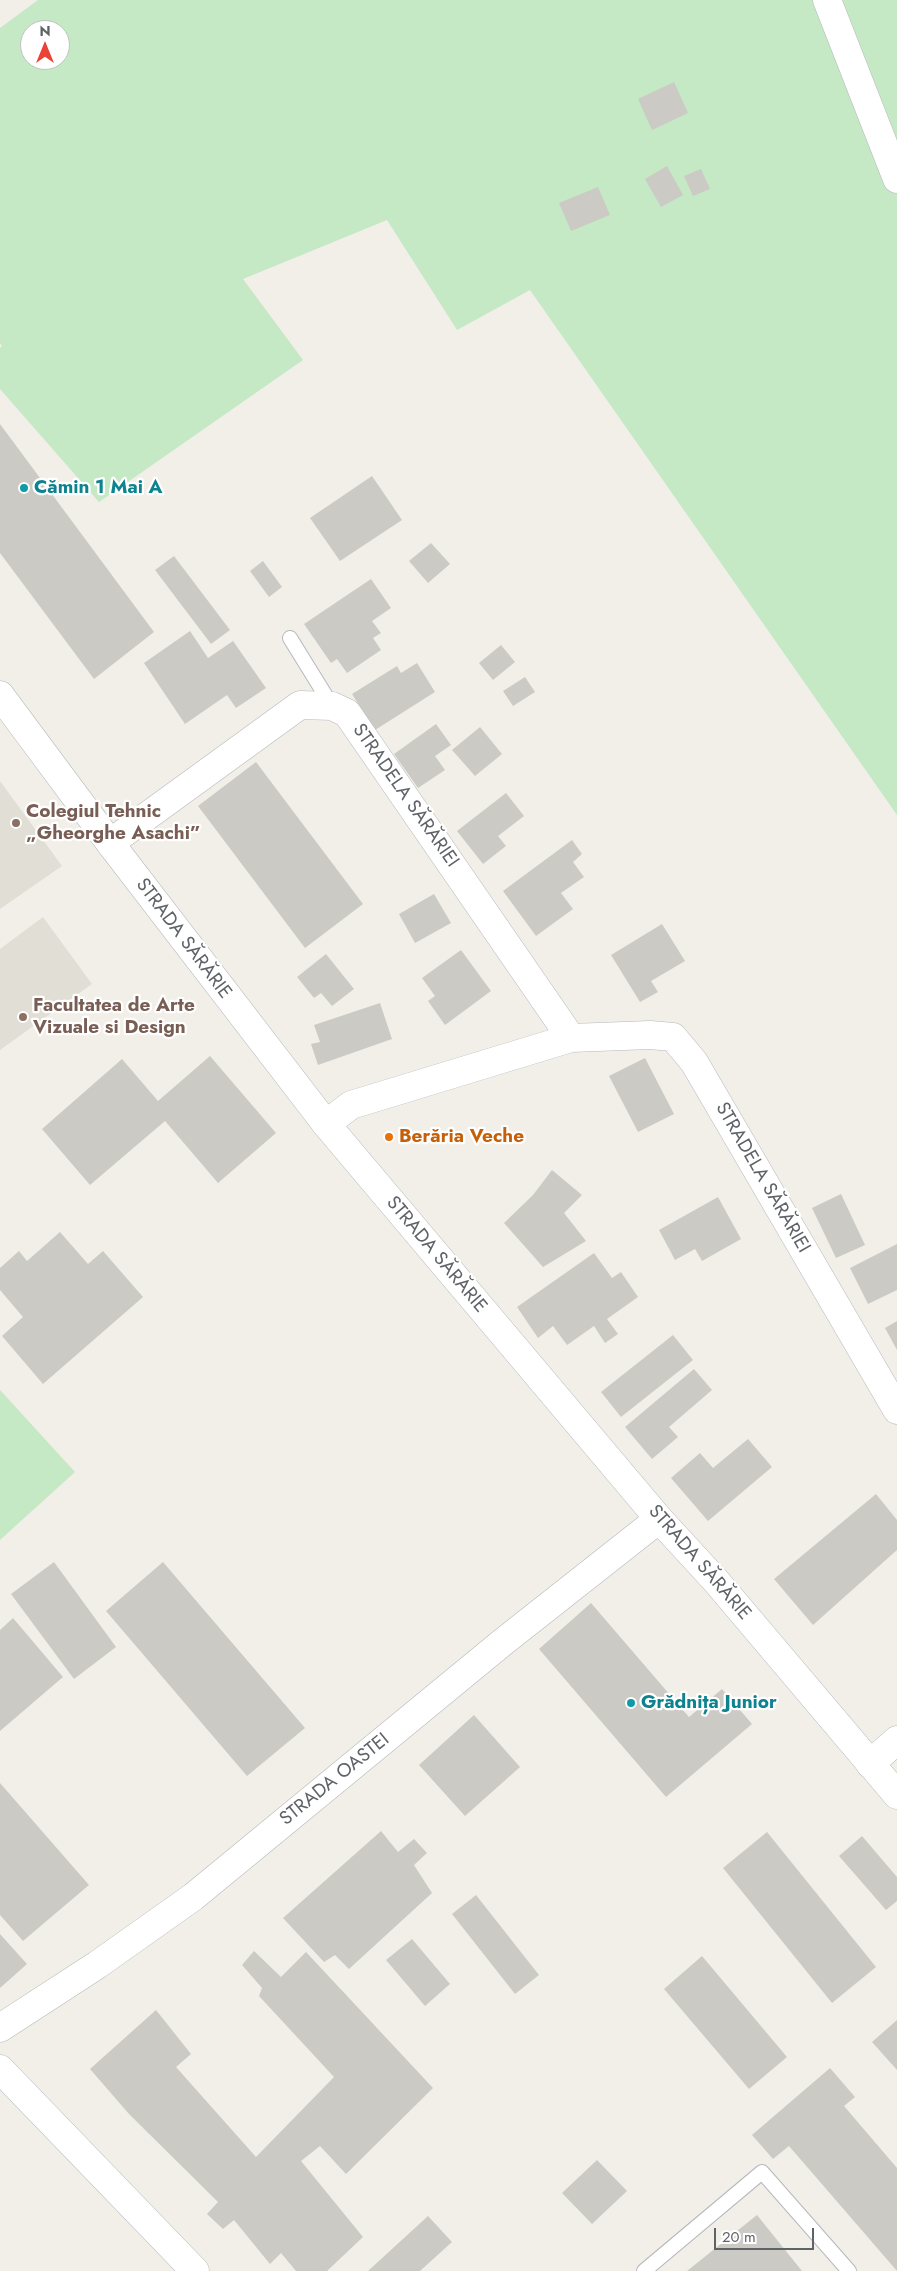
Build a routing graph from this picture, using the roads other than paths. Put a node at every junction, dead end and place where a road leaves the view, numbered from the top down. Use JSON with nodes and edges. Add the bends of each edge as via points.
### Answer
{"nodes":[{"id":1,"x":827,"y":0,"type":"edge"},
{"id":2,"x":897,"y":179,"type":"edge"},
{"id":3,"x":290,"y":638,"type":"dead end"},
{"id":4,"x":0,"y":695,"type":"edge"},
{"id":5,"x":332,"y":706,"type":"junction"},
{"id":6,"x":110,"y":843,"type":"junction"},
{"id":7,"x":572,"y":1038,"type":"junction"},
{"id":8,"x":326,"y":1124,"type":"junction"},
{"id":9,"x":897,"y":1410,"type":"edge"},
{"id":10,"x":660,"y":1519,"type":"junction"},
{"id":11,"x":897,"y":1740,"type":"edge"},
{"id":12,"x":870,"y":1764,"type":"junction"},
{"id":13,"x":897,"y":1795,"type":"edge"},
{"id":14,"x":0,"y":2028,"type":"edge"},
{"id":15,"x":0,"y":2069,"type":"edge"},
{"id":16,"x":194,"y":2271,"type":"edge"},
{"id":17,"x":644,"y":2271,"type":"edge"},
{"id":18,"x":848,"y":2271,"type":"edge"}],
"edges":[{"from":1,"to":2,"type":"street"},
{"from":3,"to":5,"type":"lane"},
{"from":4,"to":6,"type":"street","name":"STRADA SĂRĂRIE"},
{"from":5,"to":6,"type":"street","via":[[300,705]]},
{"from":5,"to":7,"type":"street","name":"STRADELA SĂRĂRIEI","via":[[347,713],[363,734]]},
{"from":6,"to":8,"type":"street","name":"STRADA SĂRĂRIE"},
{"from":7,"to":8,"type":"street","name":"STRADELA SĂRĂRIEI","via":[[350,1105]]},
{"from":7,"to":9,"type":"street","name":"STRADELA SĂRĂRIEI","via":[[650,1034],[673,1037],[694,1062]]},
{"from":8,"to":10,"type":"street","name":"STRADA SĂRĂRIE"},
{"from":10,"to":12,"type":"street","name":"STRADA SĂRĂRIE"},
{"from":10,"to":14,"type":"street","name":"STRADA OASTEI","via":[[495,1648],[193,1896],[97,1965]]},
{"from":11,"to":12,"type":"street"},
{"from":12,"to":13,"type":"street","name":"STRADA SĂRĂRIE"},
{"from":15,"to":16,"type":"street"},
{"from":17,"to":18,"type":"lane","via":[[762,2172]]}]}
